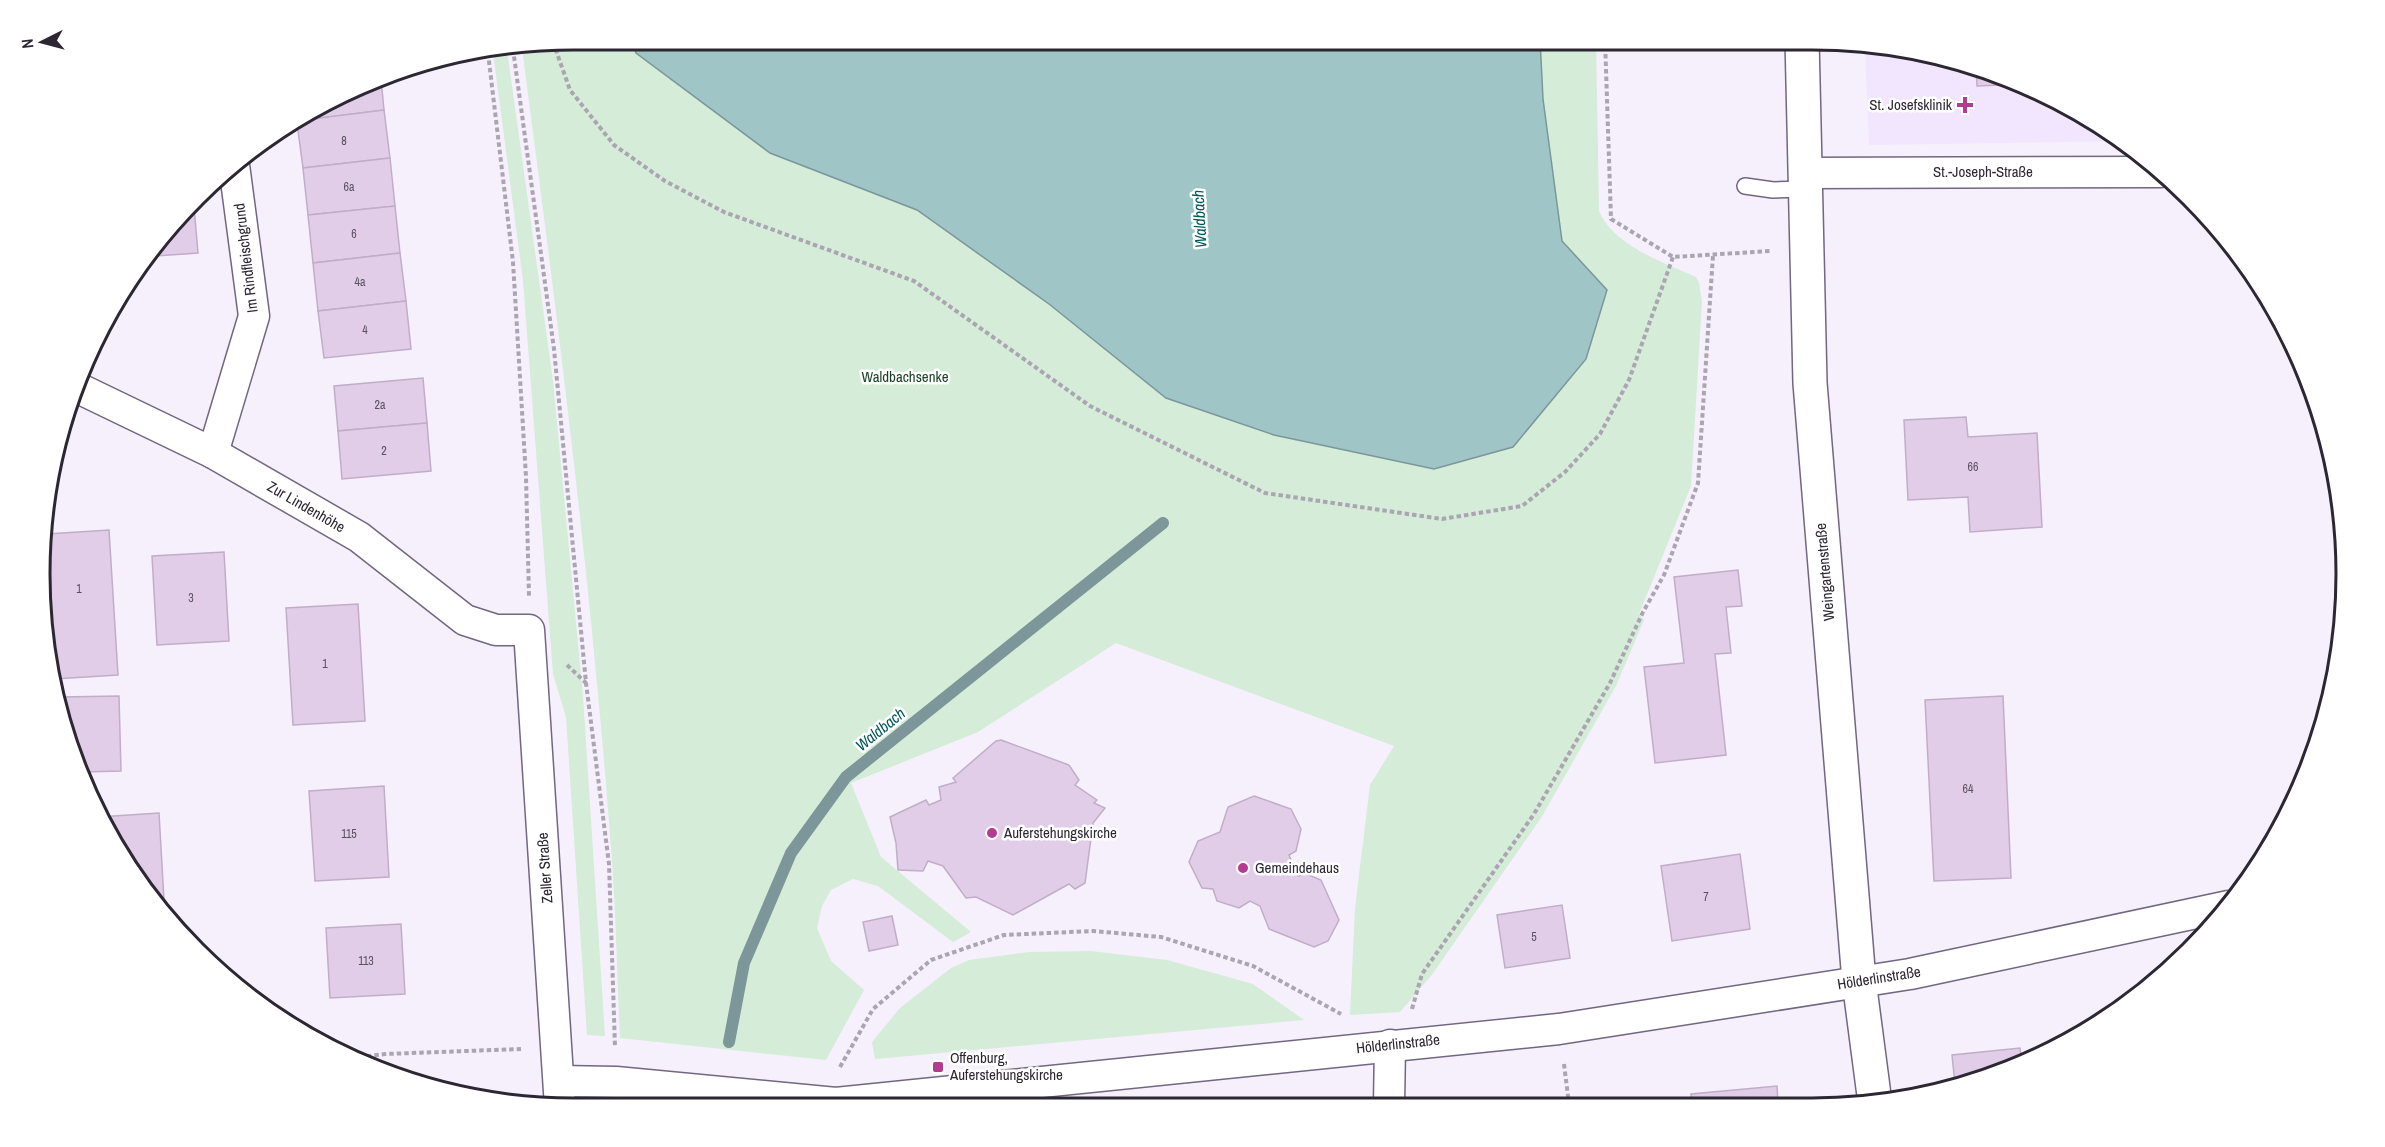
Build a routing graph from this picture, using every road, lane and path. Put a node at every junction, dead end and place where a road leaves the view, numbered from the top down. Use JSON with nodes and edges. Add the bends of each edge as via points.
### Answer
{"nodes":[{"id":1,"x":1605,"y":50,"type":"edge"},
{"id":2,"x":1802,"y":50,"type":"edge"},
{"id":3,"x":555,"y":51,"type":"edge"},
{"id":4,"x":514,"y":53,"type":"edge"},
{"id":5,"x":488,"y":57,"type":"edge"},
{"id":6,"x":2148,"y":172,"type":"edge"},
{"id":7,"x":235,"y":174,"type":"edge"},
{"id":8,"x":1805,"y":181,"type":"junction"},
{"id":9,"x":1745,"y":186,"type":"dead end"},
{"id":10,"x":1774,"y":251,"type":"dead end"},
{"id":11,"x":1713,"y":255,"type":"junction"},
{"id":12,"x":1673,"y":257,"type":"junction"},
{"id":13,"x":83,"y":390,"type":"edge"},
{"id":14,"x":213,"y":453,"type":"junction"},
{"id":15,"x":530,"y":630,"type":"junction"},
{"id":16,"x":2213,"y":909,"type":"edge"},
{"id":17,"x":1859,"y":981,"type":"junction"},
{"id":18,"x":1343,"y":1016,"type":"dead end"},
{"id":19,"x":1390,"y":1045,"type":"junction"},
{"id":20,"x":557,"y":1046,"type":"junction"},
{"id":21,"x":369,"y":1056,"type":"edge"},
{"id":22,"x":616,"y":1082,"type":"junction"},
{"id":23,"x":560,"y":1094,"type":"edge"},
{"id":24,"x":1874,"y":1094,"type":"edge"},
{"id":25,"x":770,"y":1098,"type":"edge"},
{"id":26,"x":838,"y":1098,"type":"edge"},
{"id":27,"x":902,"y":1098,"type":"edge"},
{"id":28,"x":1389,"y":1098,"type":"edge"}],
"edges":[{"from":1,"to":12,"type":"path","via":[[1611,219]]},
{"from":2,"to":8,"type":"street","name":"Weingartenstraße"},
{"from":3,"to":12,"type":"path","via":[[570,90],[614,145],[665,181],[724,212],[914,281],[1090,406],[1265,493],[1442,519],[1522,506],[1565,472],[1600,434],[1629,380]]},
{"from":4,"to":22,"type":"path","via":[[554,349],[586,683],[609,864]]},
{"from":5,"to":15,"type":"path","via":[[513,262],[526,477]]},
{"from":6,"to":8,"type":"street","name":"St.-Joseph-Straße"},
{"from":7,"to":14,"type":"street","name":"Im Rindfleischgrund","via":[[254,316]]},
{"from":8,"to":9,"type":"lane","via":[[1773,190]]},
{"from":8,"to":17,"type":"street","name":"Weingartenstraße","via":[[1810,383]]},
{"from":10,"to":11,"type":"path"},
{"from":11,"to":12,"type":"path"},
{"from":11,"to":19,"type":"path","via":[[1698,483],[1664,575],[1610,683],[1534,814],[1422,974],[1411,1011]]},
{"from":13,"to":14,"type":"street","name":"Zur Lindenhöhe"},
{"from":14,"to":15,"type":"street","name":"Zur Lindenhöhe","via":[[359,537],[465,620],[496,630]]},
{"from":15,"to":20,"type":"street","name":"Zeller Straße"},
{"from":16,"to":17,"type":"street","name":"Hölderlinstraße","via":[[1910,974]]},
{"from":17,"to":19,"type":"street","name":"Hölderlinstraße","via":[[1559,1029]]},
{"from":17,"to":24,"type":"street","name":"Weingartenstraße"},
{"from":18,"to":26,"type":"path","via":[[1253,966],[1161,937],[1093,931],[1004,934],[931,960],[873,1009],[837,1071]]},
{"from":19,"to":27,"type":"street","name":"Hölderlinstraße"},
{"from":19,"to":28,"type":"street"},
{"from":20,"to":21,"type":"path"},
{"from":20,"to":23,"type":"street","name":"Zeller Straße"},
{"from":22,"to":23,"type":"street","name":"Hölderlinstraße"},
{"from":22,"to":25,"type":"street","name":"Hölderlinstraße"}]}
